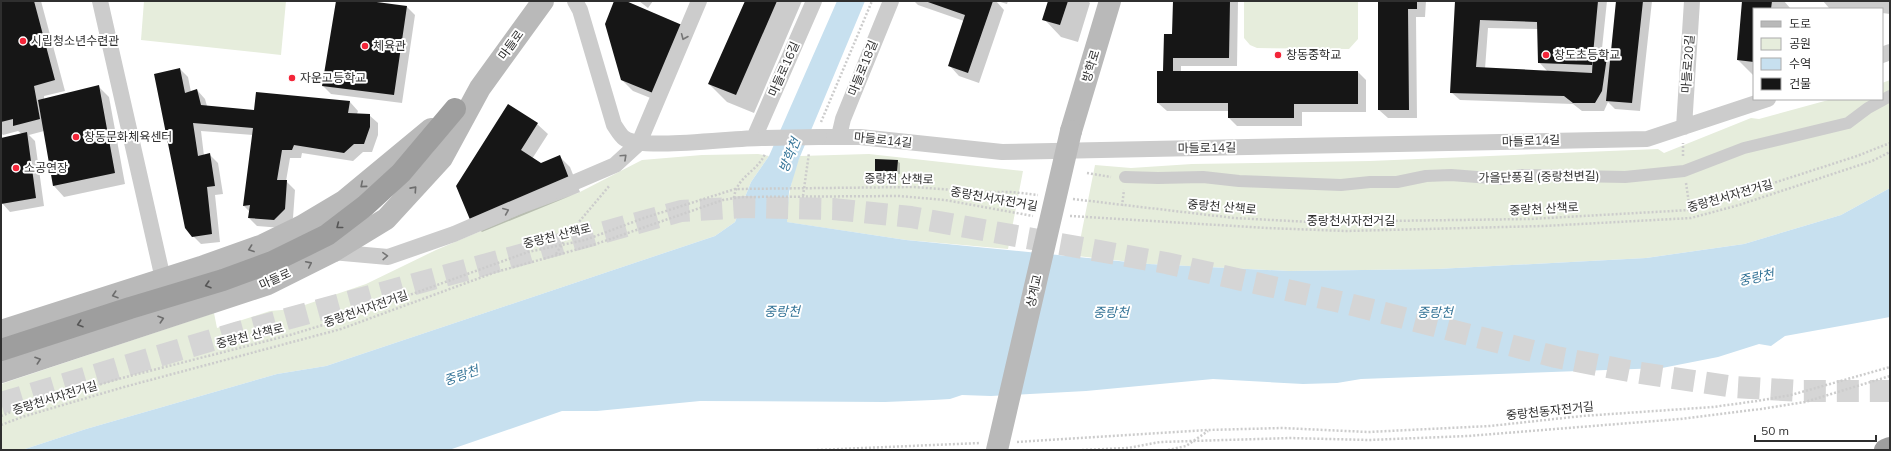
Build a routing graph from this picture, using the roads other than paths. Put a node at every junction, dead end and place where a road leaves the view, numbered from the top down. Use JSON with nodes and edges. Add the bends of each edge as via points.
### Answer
{"nodes":[{"id":1,"x":100,"y":1,"type":"edge"},
{"id":2,"x":542,"y":1,"type":"edge"},
{"id":3,"x":575,"y":1,"type":"edge"},
{"id":4,"x":699,"y":1,"type":"edge"},
{"id":5,"x":814,"y":1,"type":"edge"},
{"id":6,"x":891,"y":1,"type":"edge"},
{"id":7,"x":1110,"y":1,"type":"edge"},
{"id":8,"x":1692,"y":1,"type":"edge"},
{"id":9,"x":480,"y":88,"type":"junction"},
{"id":10,"x":1765,"y":100,"type":"edge"},
{"id":11,"x":1883,"y":100,"type":"edge"},
{"id":12,"x":454,"y":109,"type":"junction"},
{"id":13,"x":1684,"y":127,"type":"junction"},
{"id":14,"x":1071,"y":131,"type":"joint"},
{"id":15,"x":839,"y":136,"type":"junction"},
{"id":16,"x":759,"y":138,"type":"junction"},
{"id":17,"x":640,"y":143,"type":"junction"},
{"id":18,"x":1119,"y":177,"type":"road end"},
{"id":19,"x":332,"y":252,"type":"junction"},
{"id":20,"x":163,"y":279,"type":"junction"},
{"id":21,"x":1,"y":331,"type":"edge"},
{"id":22,"x":1,"y":350,"type":"edge"},
{"id":23,"x":1,"y":372,"type":"edge"},
{"id":24,"x":1890,"y":448,"type":"edge"},
{"id":25,"x":997,"y":450,"type":"edge"},
{"id":26,"x":1885,"y":450,"type":"edge"}],
"edges":[{"from":1,"to":20,"type":"street"},
{"from":2,"to":9,"type":"main road","name":"마들로"},
{"from":3,"to":17,"type":"street","name":"마들로14길","via":[[580,10],[614,125],[624,138]]},
{"from":4,"to":17,"type":"street","one_way":true},
{"from":5,"to":16,"type":"street","name":"마들로16길"},
{"from":6,"to":15,"type":"street","name":"마들로18길","via":[[843,119]]},
{"from":7,"to":14,"type":"main road","name":"방학로"},
{"from":8,"to":13,"type":"street","name":"마들로20길"},
{"from":9,"to":12,"type":"main road","name":"마들로"},
{"from":19,"to":9,"type":"main road","name":"마들로","one_way":true,"via":[[386,219],[442,158]]},
{"from":10,"to":13,"type":"street","name":"마들로14길"},
{"from":11,"to":18,"type":"street","name":"가을단풍길 (중랑천변길)","via":[[1848,123],[1744,148],[1685,174],[1625,177],[1520,175],[1503,179],[1451,175],[1426,176],[1397,182],[1341,185],[1203,177]]},
{"from":12,"to":20,"type":"main road","name":"마들로","one_way":true,"via":[[344,201],[302,226],[263,245]]},
{"from":12,"to":22,"type":"highway","one_way":true,"via":[[401,173],[327,235],[272,262],[223,280]]},
{"from":13,"to":15,"type":"street","name":"마들로14길","via":[[1647,139],[1002,152]]},
{"from":14,"to":25,"type":"main road","name":"상계교","bridge":true},
{"from":15,"to":16,"type":"street","name":"마들로14길","bridge":true},
{"from":16,"to":17,"type":"street","name":"마들로14길"},
{"from":19,"to":17,"type":"street","one_way":true,"via":[[388,256],[454,234],[615,165]]},
{"from":23,"to":19,"type":"main road","name":"마들로","one_way":true,"via":[[268,284]]},
{"from":20,"to":21,"type":"main road","name":"마들로","one_way":true},
{"from":24,"to":26,"type":"highway"}]}
